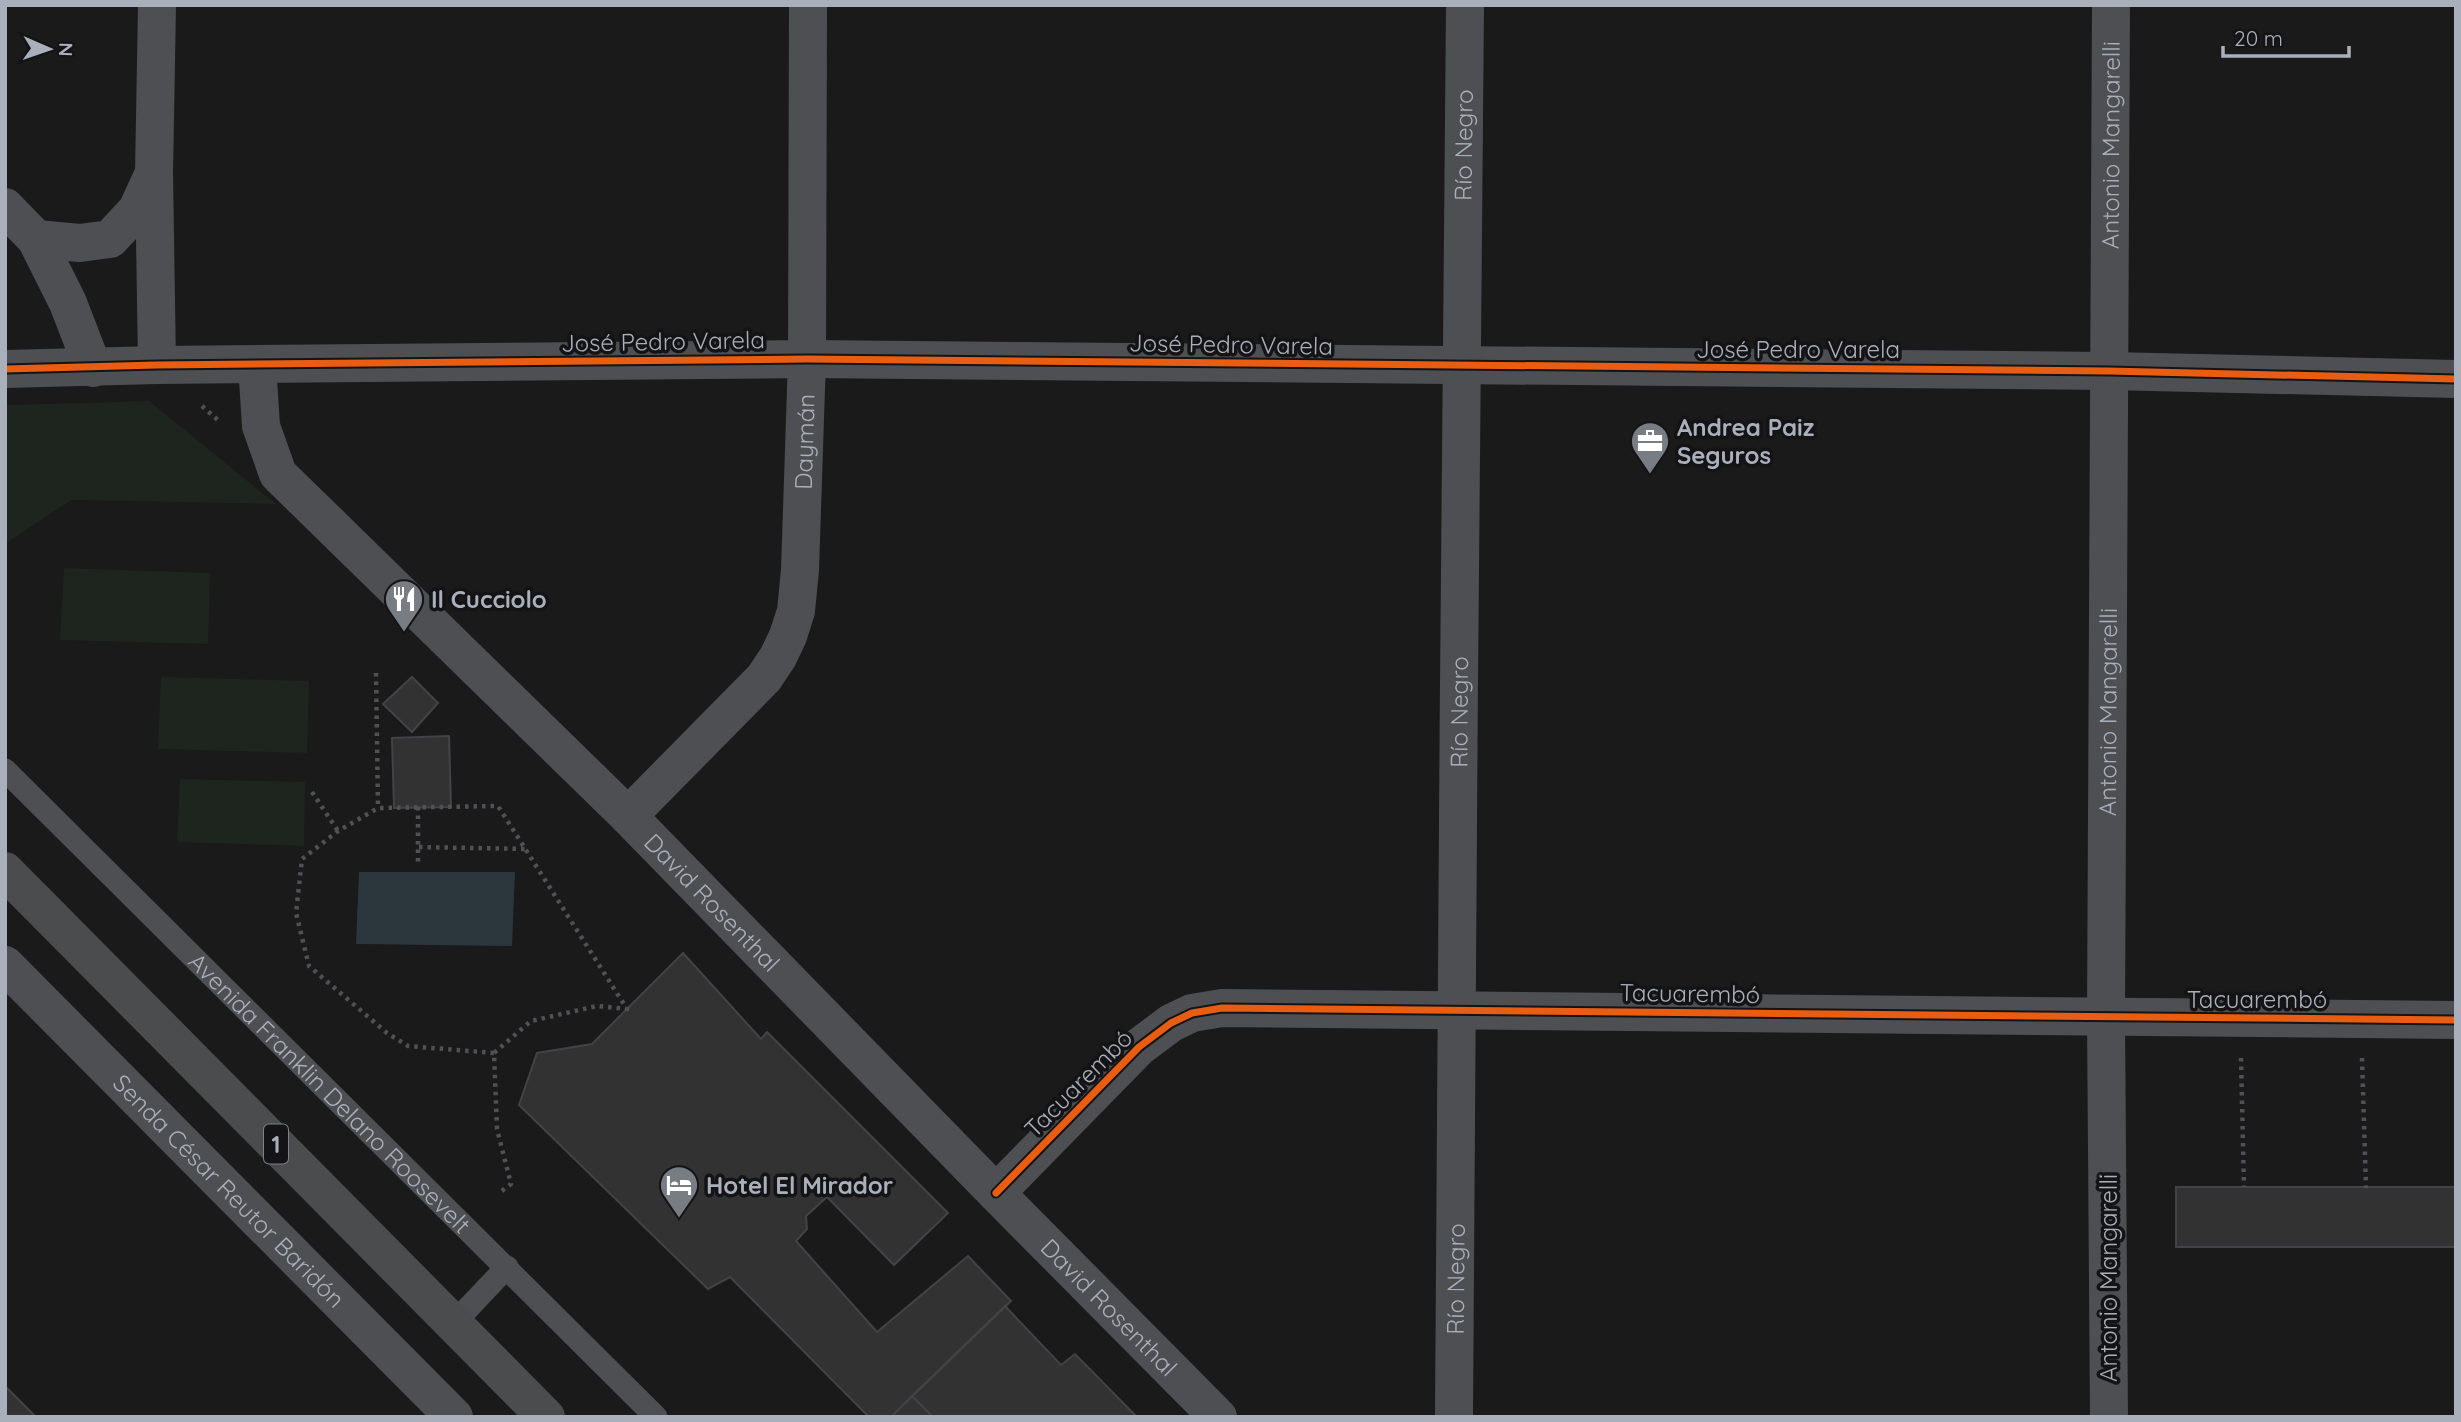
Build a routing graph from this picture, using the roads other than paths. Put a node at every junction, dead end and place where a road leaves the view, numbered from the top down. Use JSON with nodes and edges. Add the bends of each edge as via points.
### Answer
{"nodes":[{"id":1,"x":157,"y":5,"type":"edge"},
{"id":2,"x":808,"y":5,"type":"edge"},
{"id":3,"x":1465,"y":5,"type":"edge"},
{"id":4,"x":2111,"y":5,"type":"edge"},
{"id":5,"x":154,"y":173,"type":"junction"},
{"id":6,"x":5,"y":207,"type":"edge"},
{"id":7,"x":36,"y":239,"type":"junction"},
{"id":8,"x":807,"y":359,"type":"junction"},
{"id":9,"x":257,"y":364,"type":"junction"},
{"id":10,"x":157,"y":365,"type":"junction"},
{"id":11,"x":1460,"y":366,"type":"junction"},
{"id":12,"x":93,"y":368,"type":"junction"},
{"id":13,"x":5,"y":369,"type":"edge"},
{"id":14,"x":2109,"y":371,"type":"junction"},
{"id":15,"x":2456,"y":379,"type":"edge"},
{"id":16,"x":5,"y":770,"type":"edge"},
{"id":17,"x":628,"y":816,"type":"junction"},
{"id":18,"x":5,"y":871,"type":"edge"},
{"id":19,"x":5,"y":965,"type":"edge"},
{"id":20,"x":1459,"y":1009,"type":"junction"},
{"id":21,"x":2106,"y":1018,"type":"junction"},
{"id":22,"x":2456,"y":1020,"type":"edge"},
{"id":23,"x":996,"y":1193,"type":"junction"},
{"id":24,"x":507,"y":1267,"type":"junction"},
{"id":25,"x":454,"y":1323,"type":"junction"},
{"id":26,"x":654,"y":1416,"type":"edge"},
{"id":27,"x":454,"y":1417,"type":"edge"},
{"id":28,"x":546,"y":1417,"type":"edge"},
{"id":29,"x":1218,"y":1417,"type":"edge"},
{"id":30,"x":1454,"y":1417,"type":"edge"},
{"id":31,"x":2109,"y":1417,"type":"edge"}],
"edges":[{"from":1,"to":5,"type":"street"},
{"from":2,"to":8,"type":"street","name":"Daymán"},
{"from":3,"to":11,"type":"street","name":"Río Negro"},
{"from":4,"to":14,"type":"street","name":"Antonio Mangarelli"},
{"from":5,"to":7,"type":"street","via":[[137,210],[110,239],[80,243]]},
{"from":5,"to":10,"type":"street"},
{"from":6,"to":7,"type":"street"},
{"from":7,"to":12,"type":"street"},
{"from":8,"to":9,"type":"street","name":"José Pedro Varela"},
{"from":8,"to":11,"type":"street","name":"José Pedro Varela"},
{"from":8,"to":17,"type":"street","name":"Daymán","via":[[800,570],[788,636],[764,678]]},
{"from":9,"to":10,"type":"street","name":"José Pedro Varela"},
{"from":9,"to":17,"type":"street","name":"David Rosenthal","via":[[261,426],[278,474]]},
{"from":10,"to":12,"type":"street","name":"José Pedro Varela"},
{"from":11,"to":14,"type":"street","name":"José Pedro Varela"},
{"from":11,"to":20,"type":"street","name":"Río Negro"},
{"from":12,"to":13,"type":"street","name":"José Pedro Varela"},
{"from":14,"to":15,"type":"street","name":"José Pedro Varela"},
{"from":14,"to":21,"type":"street","name":"Antonio Mangarelli"},
{"from":16,"to":24,"type":"lane","name":"Avenida Franklin Delano Roosevelt"},
{"from":17,"to":23,"type":"street","name":"David Rosenthal"},
{"from":18,"to":25,"type":"main road","number":"1"},
{"from":19,"to":27,"type":"street","name":"Senda César Reutor Baridón"},
{"from":20,"to":21,"type":"street","name":"Tacuarembó"},
{"from":20,"to":23,"type":"street","name":"Tacuarembó","via":[[1258,1007],[1192,1013],[1139,1047]]},
{"from":20,"to":30,"type":"street","name":"Río Negro"},
{"from":21,"to":22,"type":"street","name":"Tacuarembó"},
{"from":21,"to":31,"type":"street","name":"Antonio Mangarelli"},
{"from":23,"to":29,"type":"street","name":"David Rosenthal"},
{"from":24,"to":25,"type":"lane"},
{"from":24,"to":26,"type":"lane","name":"Avenida Franklin Delano Roosevelt"},
{"from":25,"to":28,"type":"main road","number":"1"}]}
